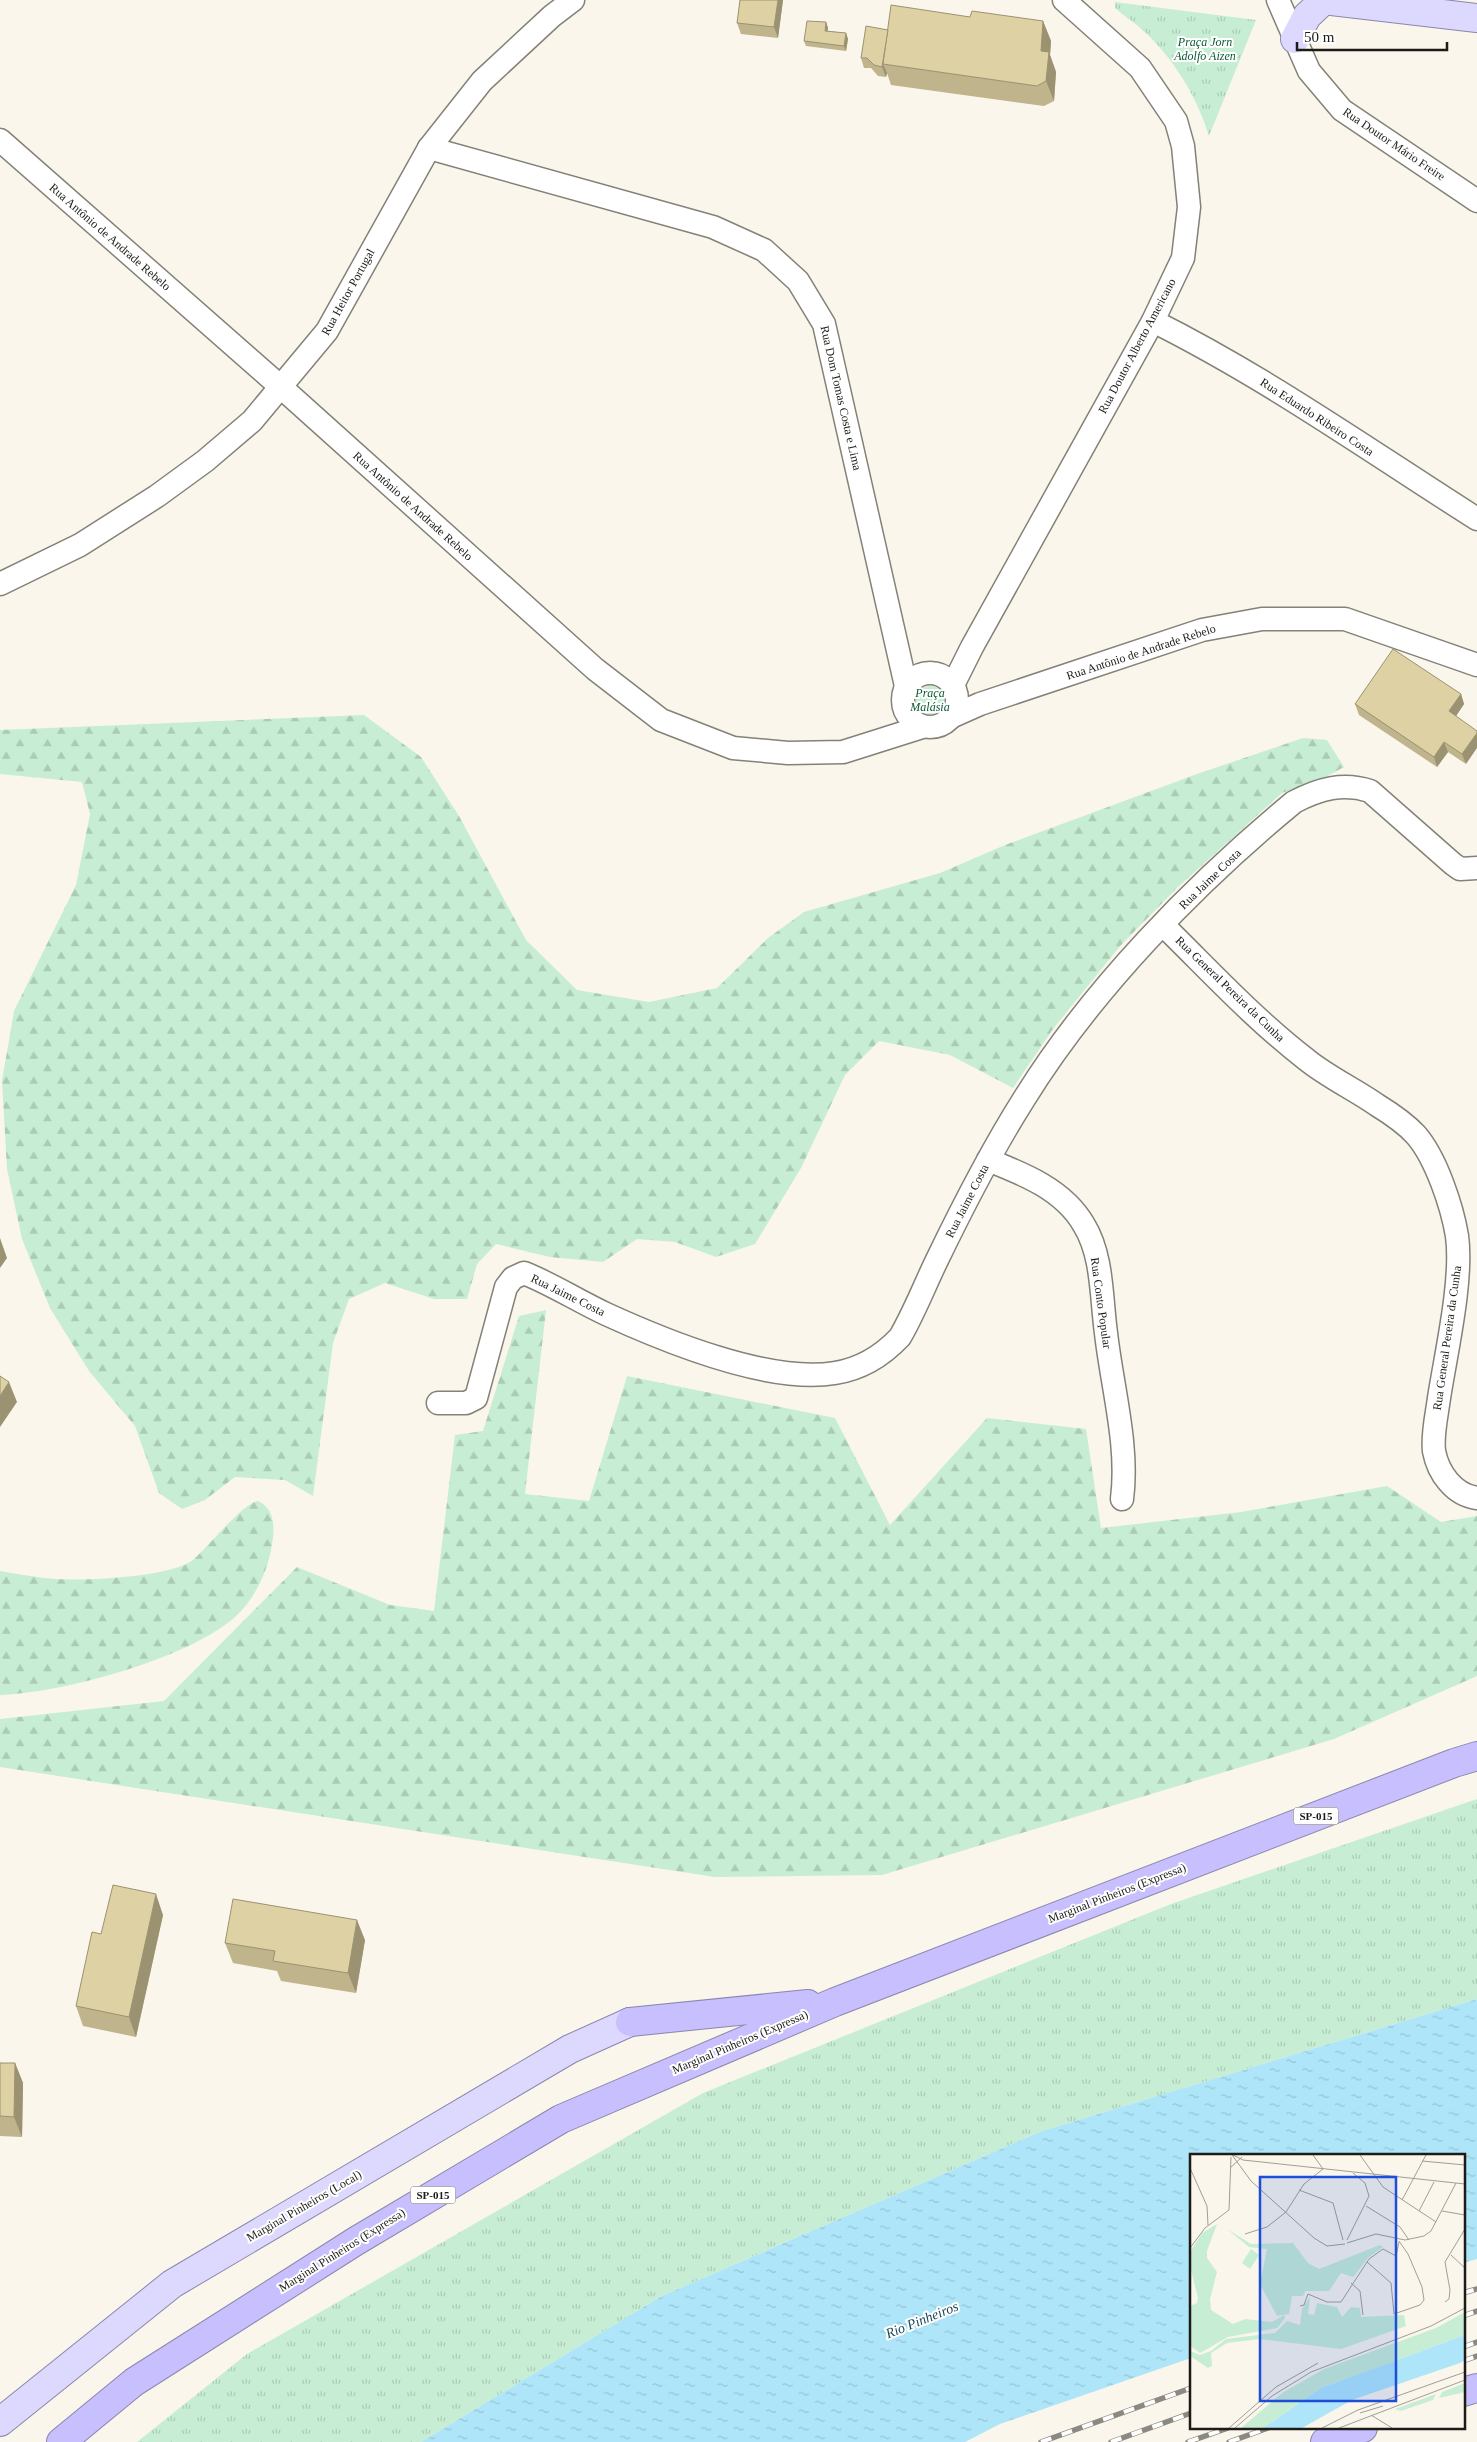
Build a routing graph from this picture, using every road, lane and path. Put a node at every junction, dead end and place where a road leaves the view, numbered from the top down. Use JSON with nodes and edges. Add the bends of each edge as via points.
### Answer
{"nodes":[{"id":1,"x":573,"y":0,"type":"edge"},
{"id":2,"x":1064,"y":0,"type":"edge"},
{"id":3,"x":1278,"y":0,"type":"edge"},
{"id":4,"x":1323,"y":0,"type":"edge"},
{"id":5,"x":1477,"y":18,"type":"edge"},
{"id":6,"x":1295,"y":39,"type":"junction"},
{"id":7,"x":0,"y":140,"type":"edge"},
{"id":8,"x":429,"y":148,"type":"junction"},
{"id":9,"x":1477,"y":201,"type":"edge"},
{"id":10,"x":1153,"y":321,"type":"junction"},
{"id":11,"x":282,"y":388,"type":"junction"},
{"id":12,"x":1477,"y":520,"type":"edge"},
{"id":13,"x":0,"y":584,"type":"edge"},
{"id":14,"x":1477,"y":665,"type":"edge"},
{"id":15,"x":913,"y":680,"type":"junction"},
{"id":16,"x":952,"y":694,"type":"junction"},
{"id":17,"x":904,"y":710,"type":"junction"},
{"id":18,"x":922,"y":727,"type":"junction"},
{"id":19,"x":877,"y":742,"type":"junction"},
{"id":20,"x":1477,"y":868,"type":"edge"},
{"id":21,"x":1163,"y":925,"type":"junction"},
{"id":22,"x":988,"y":1160,"type":"junction"},
{"id":23,"x":438,"y":1403,"type":"dead end"},
{"id":24,"x":1477,"y":1498,"type":"edge"},
{"id":25,"x":1122,"y":1499,"type":"dead end"},
{"id":26,"x":1477,"y":1756,"type":"edge"},
{"id":27,"x":835,"y":2002,"type":"junction"},
{"id":28,"x":630,"y":2022,"type":"joint"},
{"id":29,"x":1477,"y":2388,"type":"edge"},
{"id":30,"x":1464,"y":2392,"type":"edge"},
{"id":31,"x":0,"y":2422,"type":"edge"},
{"id":32,"x":1358,"y":2430,"type":"edge"},
{"id":33,"x":62,"y":2442,"type":"edge"},
{"id":34,"x":1325,"y":2442,"type":"edge"}],
"edges":[{"from":1,"to":8,"type":"street","name":"Rua Heitor Portugal","via":[[482,81]]},
{"from":2,"to":10,"type":"street","name":"Rua Doutor Alberto Americano","via":[[1140,68],[1176,121],[1184,146],[1189,207],[1183,258]]},
{"from":3,"to":6,"type":"street","name":"Rua Doutor Mário Freire"},
{"from":4,"to":5,"type":"main road"},
{"from":4,"to":6,"type":"main road","via":[[1307,16]]},
{"from":6,"to":9,"type":"street","name":"Rua Doutor Mário Freire","via":[[1309,71],[1342,110]]},
{"from":7,"to":11,"type":"street","name":"Rua Antônio de Andrade Rebelo"},
{"from":8,"to":11,"type":"street","name":"Rua Heitor Portugal","via":[[327,332]]},
{"from":8,"to":15,"type":"street","name":"Rua Dom Tomas Costa e Lima","via":[[714,226],[764,250],[798,281],[824,324],[897,644]]},
{"from":10,"to":12,"type":"street","name":"Rua Eduardo Ribeiro Costa","via":[[1298,403]]},
{"from":10,"to":16,"type":"street","name":"Rua Doutor Alberto Americano","via":[[972,647]]},
{"from":11,"to":13,"type":"street","name":"Rua Heitor Portugal","via":[[252,422],[157,496],[80,545]]},
{"from":11,"to":19,"type":"street","name":"Rua Antônio de Andrade Rebelo","via":[[595,669],[661,720],[733,748],[788,753],[843,752]]},
{"from":14,"to":16,"type":"street","name":"Rua Antônio de Andrade Rebelo","via":[[1345,619],[1262,619],[1202,630],[980,704]]},
{"from":15,"to":16,"type":"street","via":[[936,673]]},
{"from":15,"to":17,"type":"street","via":[[902,702]]},
{"from":16,"to":18,"type":"street","via":[[939,726]]},
{"from":17,"to":18,"type":"street"},
{"from":17,"to":19,"type":"street"},
{"from":18,"to":19,"type":"street","name":"Rua Antônio de Andrade Rebelo"},
{"from":20,"to":21,"type":"street","name":"Rua Jaime Costa","via":[[1460,869],[1453,864],[1370,790],[1356,786],[1335,787],[1313,792],[1294,802],[1190,896]]},
{"from":21,"to":22,"type":"street","name":"Rua Jaime Costa","via":[[1067,1037],[1024,1098]]},
{"from":21,"to":24,"type":"street","name":"Rua General Pereira da Cunha","via":[[1247,1008],[1307,1061],[1378,1105],[1415,1135],[1430,1155],[1450,1209],[1457,1237],[1458,1260],[1434,1451],[1443,1476],[1455,1489]]},
{"from":22,"to":23,"type":"street","name":"Rua Jaime Costa","via":[[904,1330],[888,1349],[871,1360],[846,1370],[818,1375],[798,1375],[730,1362],[606,1314],[524,1274],[513,1278],[506,1287],[476,1398],[466,1402]]},
{"from":22,"to":25,"type":"street","name":"Rua Conto Popular","via":[[1021,1172],[1061,1198],[1084,1224],[1090,1238],[1101,1284],[1120,1436],[1124,1481]]},
{"from":26,"to":27,"type":"highway","name":"Marginal Pinheiros (Expressa)","number":"SP-015"},
{"from":27,"to":28,"type":"highway"},
{"from":27,"to":33,"type":"highway","name":"Marginal Pinheiros (Expressa)","number":"SP-015","via":[[561,2119],[356,2241],[134,2382]]},
{"from":28,"to":31,"type":"main road","name":"Marginal Pinheiros (Local)","via":[[562,2054],[180,2280]]},
{"from":29,"to":30,"type":"highway"},
{"from":32,"to":34,"type":"highway"}]}
